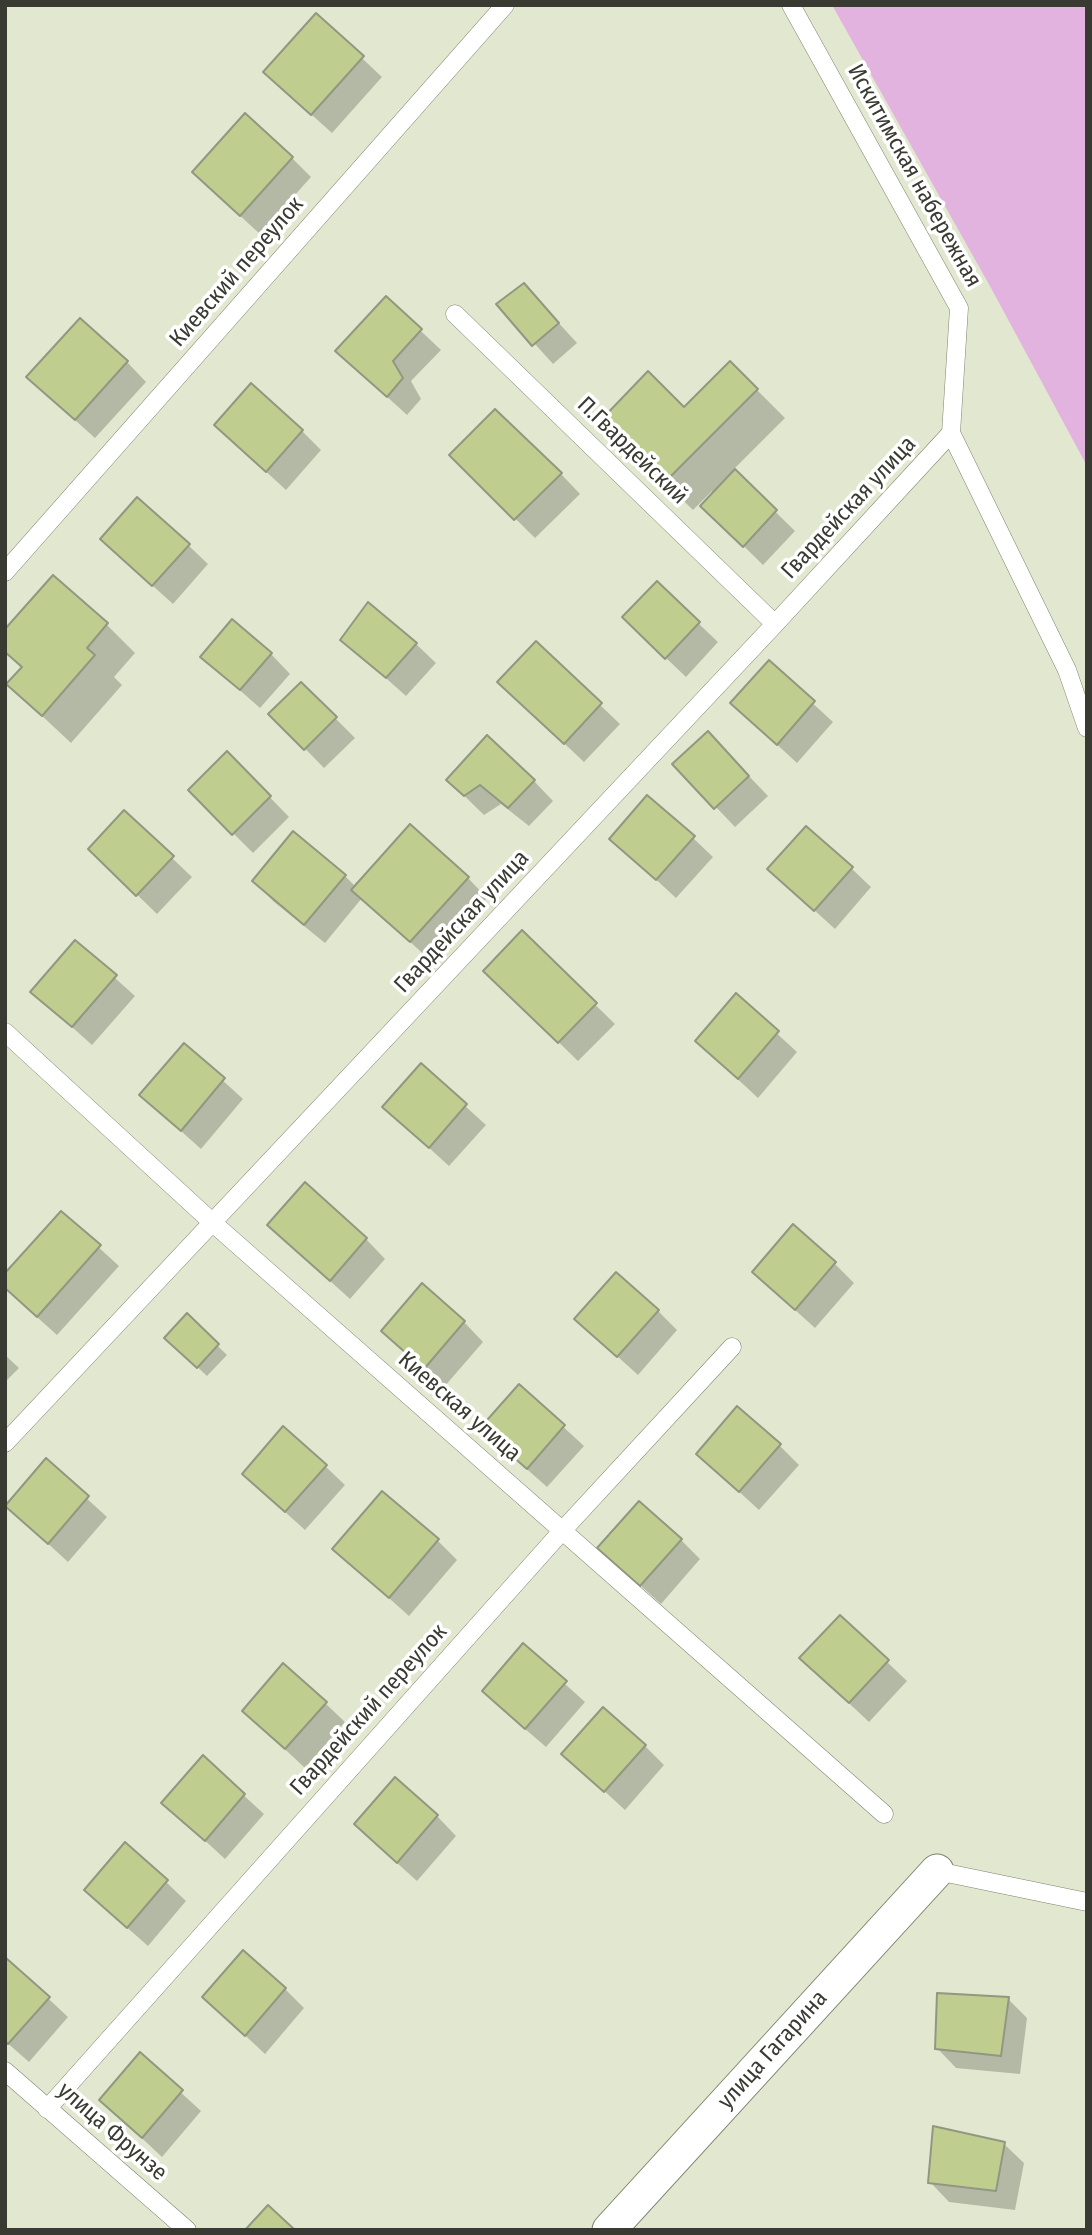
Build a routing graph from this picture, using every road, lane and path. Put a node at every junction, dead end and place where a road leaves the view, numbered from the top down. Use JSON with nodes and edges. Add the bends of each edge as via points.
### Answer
{"nodes":[{"id":1,"x":505,"y":5,"type":"edge"},
{"id":2,"x":791,"y":5,"type":"edge"},
{"id":3,"x":455,"y":314,"type":"dead end"},
{"id":4,"x":951,"y":433,"type":"junction"},
{"id":5,"x":5,"y":572,"type":"edge"},
{"id":6,"x":775,"y":624,"type":"junction"},
{"id":7,"x":1087,"y":728,"type":"edge"},
{"id":8,"x":5,"y":1032,"type":"edge"},
{"id":9,"x":213,"y":1223,"type":"junction"},
{"id":10,"x":732,"y":1347,"type":"dead end"},
{"id":11,"x":5,"y":1443,"type":"edge"},
{"id":12,"x":562,"y":1531,"type":"junction"},
{"id":13,"x":884,"y":1814,"type":"dead end"},
{"id":14,"x":937,"y":1871,"type":"joint"},
{"id":15,"x":1087,"y":1902,"type":"edge"},
{"id":16,"x":5,"y":2071,"type":"edge"},
{"id":17,"x":47,"y":2109,"type":"junction"},
{"id":18,"x":187,"y":2230,"type":"edge"},
{"id":19,"x":609,"y":2230,"type":"edge"}],
"edges":[{"from":1,"to":5,"type":"lane","name":"Киевский переулок"},
{"from":2,"to":4,"type":"lane","name":"Искитимская набережная","via":[[959,307]]},
{"from":3,"to":6,"type":"lane","name":"П.Гвардейский"},
{"from":4,"to":6,"type":"lane","name":"Гвардейская улица"},
{"from":4,"to":7,"type":"lane","name":"Искитимская набережная","via":[[1067,670]]},
{"from":6,"to":9,"type":"lane","name":"Гвардейская улица"},
{"from":8,"to":9,"type":"lane","name":"Киевская улица"},
{"from":9,"to":11,"type":"lane","name":"Гвардейская улица"},
{"from":9,"to":12,"type":"lane","name":"Киевская улица"},
{"from":10,"to":12,"type":"lane","name":"Гвардейский переулок"},
{"from":12,"to":13,"type":"lane","name":"Киевская улица"},
{"from":12,"to":17,"type":"lane","name":"Гвардейский переулок"},
{"from":14,"to":15,"type":"lane"},
{"from":14,"to":19,"type":"street","name":"улица Гагарина"},
{"from":16,"to":17,"type":"lane","name":"улица Фрунзе"},
{"from":17,"to":18,"type":"lane","name":"улица Фрунзе"}]}
